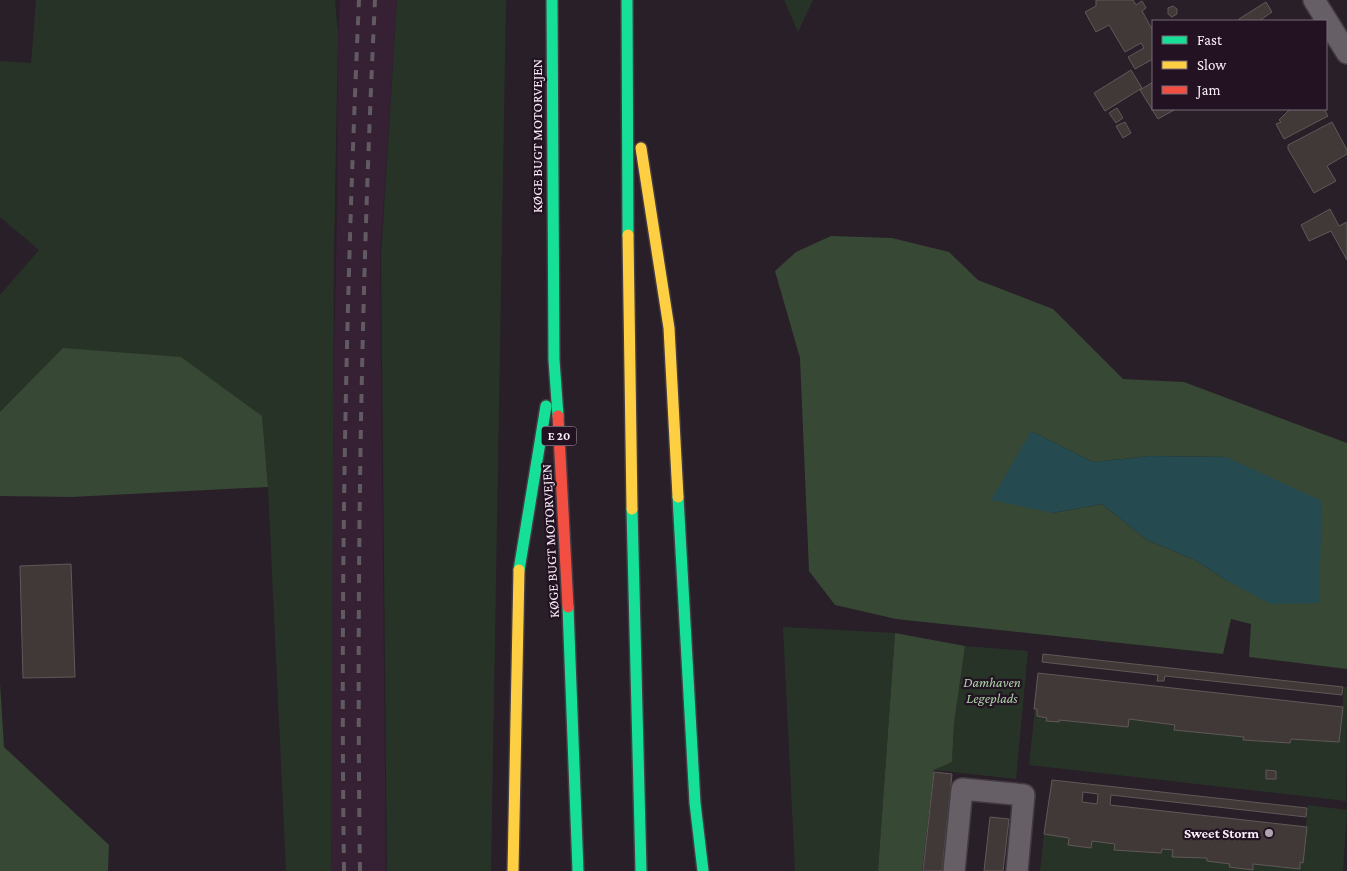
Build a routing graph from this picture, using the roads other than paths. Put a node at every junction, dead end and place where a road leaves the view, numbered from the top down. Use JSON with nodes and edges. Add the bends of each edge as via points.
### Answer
{"nodes":[{"id":1,"x":552,"y":0,"type":"edge"},
{"id":2,"x":627,"y":0,"type":"edge"},
{"id":3,"x":1314,"y":0,"type":"edge"},
{"id":4,"x":1326,"y":20,"type":"edge"},
{"id":5,"x":1327,"y":21,"type":"edge"},
{"id":6,"x":626,"y":51,"type":"junction"},
{"id":7,"x":1347,"y":53,"type":"edge"},
{"id":8,"x":554,"y":360,"type":"junction"},
{"id":9,"x":513,"y":871,"type":"edge"},
{"id":10,"x":578,"y":871,"type":"edge"},
{"id":11,"x":641,"y":871,"type":"edge"},
{"id":12,"x":703,"y":871,"type":"edge"},
{"id":13,"x":954,"y":871,"type":"edge"},
{"id":14,"x":1017,"y":871,"type":"edge"}],
"edges":[{"from":1,"to":8,"type":"highway","name":"KØGE BUGT MOTORVEJEN","number":"E 20"},
{"from":2,"to":6,"type":"highway"},
{"from":3,"to":4,"type":"street"},
{"from":5,"to":7,"type":"street"},
{"from":6,"to":11,"type":"highway","via":[[629,362]]},
{"from":6,"to":12,"type":"highway","via":[[669,328],[695,803]]},
{"from":8,"to":9,"type":"highway","via":[[519,574]]},
{"from":8,"to":10,"type":"highway","name":"KØGE BUGT MOTORVEJEN","number":"E 20","via":[[566,546]]},
{"from":13,"to":14,"type":"street","via":[[962,789],[1024,795]]}]}
